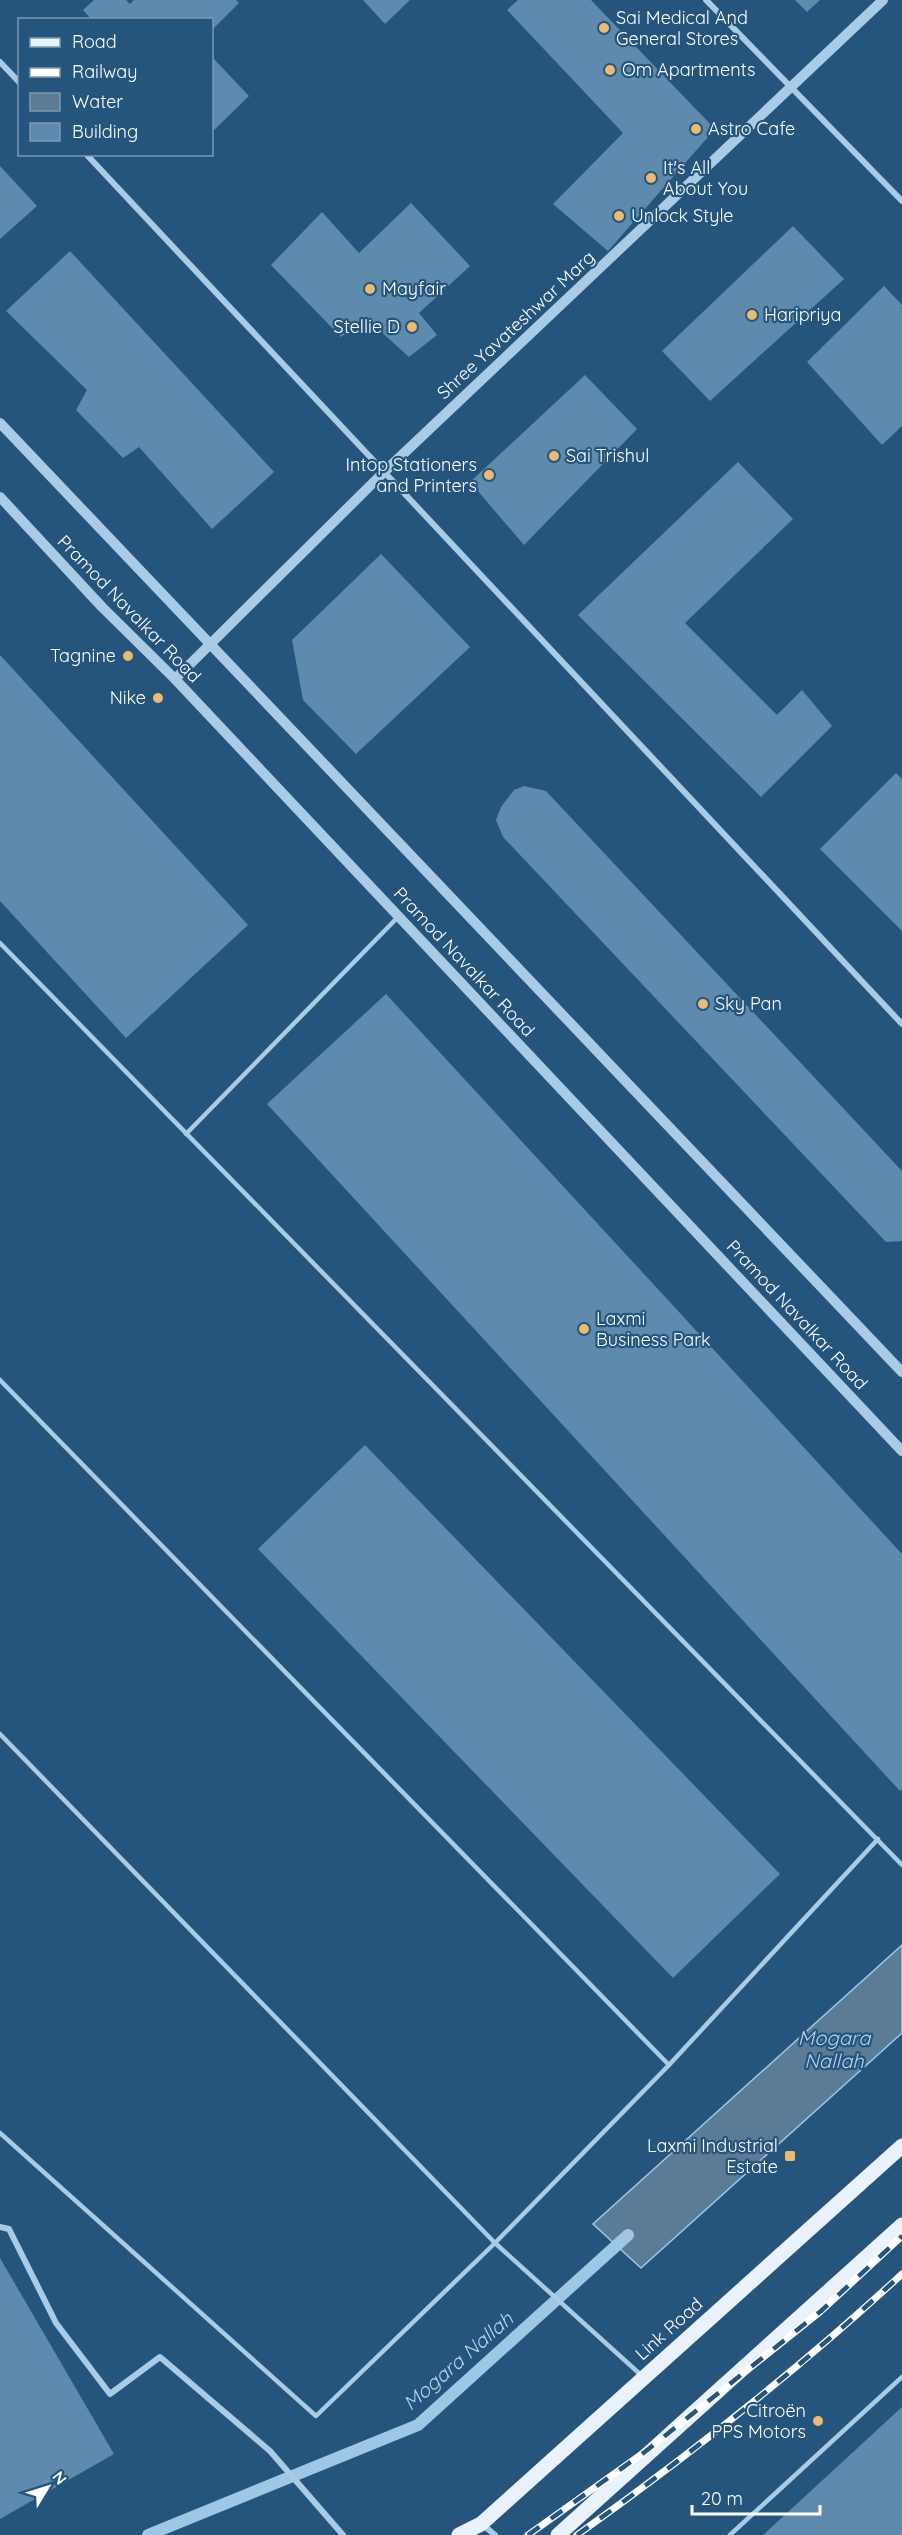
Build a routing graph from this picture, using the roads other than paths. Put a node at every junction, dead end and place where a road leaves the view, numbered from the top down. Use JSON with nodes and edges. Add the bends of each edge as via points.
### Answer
{"nodes":[{"id":1,"x":706,"y":0,"type":"edge"},
{"id":2,"x":883,"y":0,"type":"edge"},
{"id":3,"x":0,"y":62,"type":"edge"},
{"id":4,"x":18,"y":81,"type":"edge"},
{"id":5,"x":791,"y":88,"type":"junction"},
{"id":6,"x":88,"y":156,"type":"edge"},
{"id":7,"x":902,"y":201,"type":"edge"},
{"id":8,"x":0,"y":423,"type":"edge"},
{"id":9,"x":383,"y":473,"type":"junction"},
{"id":10,"x":0,"y":497,"type":"edge"},
{"id":11,"x":211,"y":643,"type":"junction"},
{"id":12,"x":175,"y":679,"type":"junction"},
{"id":13,"x":398,"y":916,"type":"junction"},
{"id":14,"x":0,"y":943,"type":"edge"},
{"id":15,"x":902,"y":1024,"type":"edge"},
{"id":16,"x":186,"y":1134,"type":"junction"},
{"id":17,"x":902,"y":1372,"type":"edge"},
{"id":18,"x":0,"y":1380,"type":"edge"},
{"id":19,"x":902,"y":1451,"type":"edge"},
{"id":20,"x":0,"y":1734,"type":"edge"},
{"id":21,"x":878,"y":1839,"type":"junction"},
{"id":22,"x":902,"y":1865,"type":"edge"},
{"id":23,"x":669,"y":2065,"type":"junction"},
{"id":24,"x":0,"y":2133,"type":"edge"},
{"id":25,"x":902,"y":2146,"type":"edge"},
{"id":26,"x":902,"y":2225,"type":"edge"},
{"id":27,"x":0,"y":2227,"type":"edge"},
{"id":28,"x":495,"y":2243,"type":"junction"},
{"id":29,"x":644,"y":2378,"type":"junction"},
{"id":30,"x":902,"y":2378,"type":"edge"},
{"id":31,"x":481,"y":2524,"type":"junction"},
{"id":32,"x":343,"y":2535,"type":"edge"},
{"id":33,"x":459,"y":2535,"type":"edge"},
{"id":34,"x":495,"y":2535,"type":"edge"},
{"id":35,"x":558,"y":2535,"type":"edge"},
{"id":36,"x":730,"y":2535,"type":"edge"}],
"edges":[{"from":1,"to":5,"type":"street"},
{"from":2,"to":5,"type":"street","name":"Shree Yavateshwar Marg"},
{"from":3,"to":4,"type":"street"},
{"from":5,"to":7,"type":"street"},
{"from":5,"to":9,"type":"street","name":"Shree Yavateshwar Marg"},
{"from":6,"to":9,"type":"street"},
{"from":8,"to":11,"type":"street","name":"Pramod Navalkar Road"},
{"from":9,"to":11,"type":"street","name":"Shree Yavateshwar Marg"},
{"from":9,"to":15,"type":"street"},
{"from":10,"to":12,"type":"street","name":"Pramod Navalkar Road"},
{"from":11,"to":12,"type":"street","name":"Shree Yavateshwar Marg"},
{"from":11,"to":17,"type":"street","name":"Pramod Navalkar Road"},
{"from":12,"to":13,"type":"street","name":"Pramod Navalkar Road"},
{"from":13,"to":16,"type":"lane"},
{"from":13,"to":19,"type":"street","name":"Pramod Navalkar Road"},
{"from":14,"to":16,"type":"lane"},
{"from":16,"to":21,"type":"lane"},
{"from":18,"to":23,"type":"lane"},
{"from":20,"to":28,"type":"lane"},
{"from":21,"to":22,"type":"lane"},
{"from":21,"to":23,"type":"lane"},
{"from":23,"to":28,"type":"lane"},
{"from":24,"to":28,"type":"lane","via":[[316,2416]]},
{"from":25,"to":29,"type":"main road","name":"Link Road"},
{"from":26,"to":35,"type":"main road"},
{"from":27,"to":32,"type":"street","via":[[9,2229],[56,2322],[110,2394],[160,2357],[270,2451]]},
{"from":28,"to":29,"type":"lane"},
{"from":29,"to":31,"type":"main road","name":"Link Road"},
{"from":30,"to":36,"type":"lane"},
{"from":31,"to":33,"type":"main road","name":"Link Road"},
{"from":31,"to":34,"type":"street"}]}
